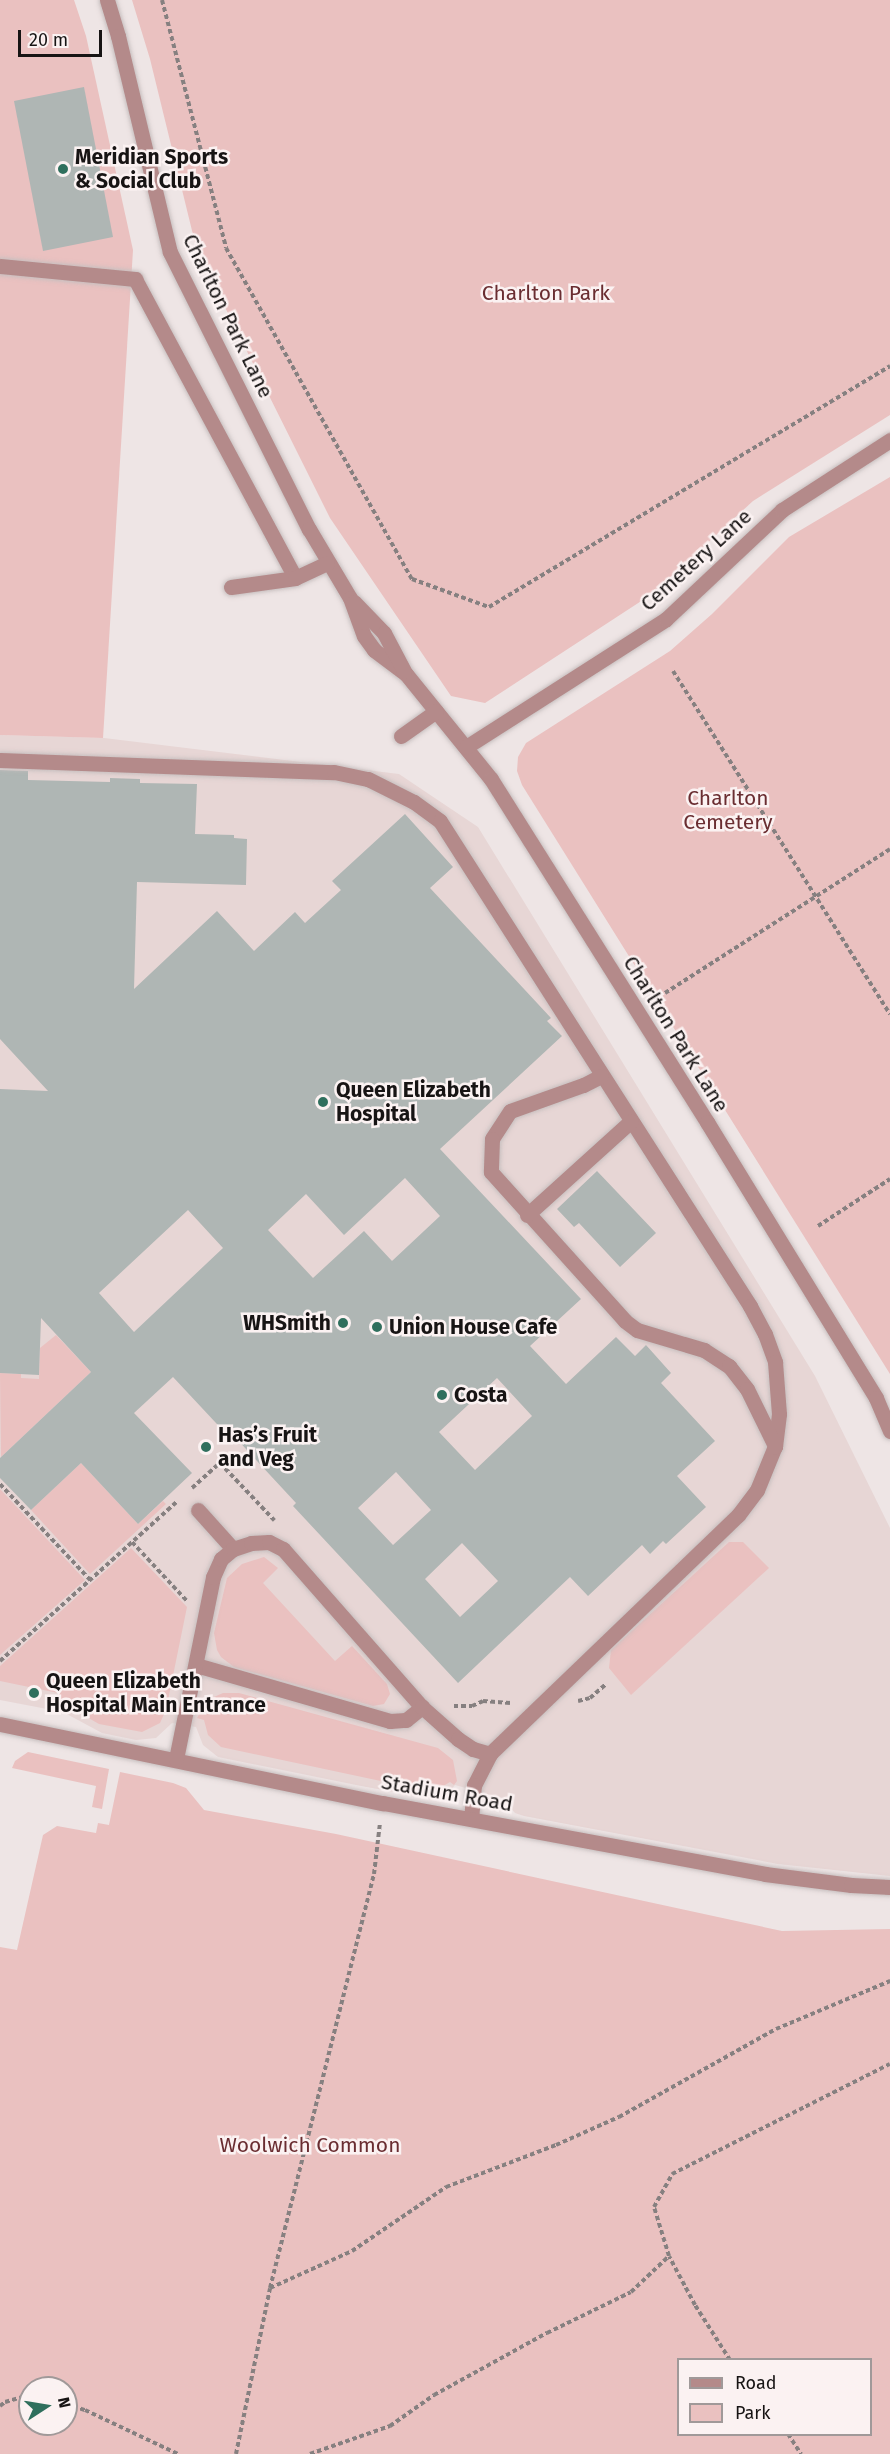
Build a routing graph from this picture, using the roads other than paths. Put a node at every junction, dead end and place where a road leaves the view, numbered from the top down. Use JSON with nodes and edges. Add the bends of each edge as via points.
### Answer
{"nodes":[{"id":1,"x":107,"y":0,"type":"edge"},
{"id":2,"x":0,"y":266,"type":"edge"},
{"id":3,"x":890,"y":440,"type":"edge"},
{"id":4,"x":327,"y":563,"type":"junction"},
{"id":5,"x":295,"y":578,"type":"junction"},
{"id":6,"x":231,"y":587,"type":"dead end"},
{"id":7,"x":436,"y":711,"type":"junction"},
{"id":8,"x":401,"y":735,"type":"dead end"},
{"id":9,"x":466,"y":747,"type":"junction"},
{"id":10,"x":0,"y":760,"type":"edge"},
{"id":11,"x":601,"y":1076,"type":"junction"},
{"id":12,"x":630,"y":1121,"type":"junction"},
{"id":13,"x":527,"y":1215,"type":"junction"},
{"id":14,"x":890,"y":1431,"type":"edge"},
{"id":15,"x":775,"y":1446,"type":"junction"},
{"id":16,"x":198,"y":1510,"type":"dead end"},
{"id":17,"x":233,"y":1549,"type":"junction"},
{"id":18,"x":196,"y":1665,"type":"junction"},
{"id":19,"x":422,"y":1707,"type":"junction"},
{"id":20,"x":0,"y":1724,"type":"edge"},
{"id":21,"x":490,"y":1754,"type":"junction"},
{"id":22,"x":176,"y":1759,"type":"junction"},
{"id":23,"x":471,"y":1818,"type":"junction"},
{"id":24,"x":890,"y":1887,"type":"edge"}],
"edges":[{"from":1,"to":4,"type":"street","name":"Charlton Park Lane","via":[[170,252]]},
{"from":2,"to":5,"type":"street","via":[[135,279]]},
{"from":3,"to":9,"type":"street","name":"Cemetery Lane","via":[[782,510],[666,619]]},
{"from":4,"to":5,"type":"street"},
{"from":4,"to":7,"type":"street","name":"Charlton Park Lane","via":[[350,598],[364,636],[374,650],[406,674]]},
{"from":5,"to":6,"type":"street"},
{"from":7,"to":8,"type":"street"},
{"from":7,"to":9,"type":"street","name":"Charlton Park Lane"},
{"from":9,"to":14,"type":"street","name":"Charlton Park Lane","via":[[491,779],[707,1122],[876,1398]]},
{"from":10,"to":11,"type":"street","via":[[334,772],[368,780],[414,802],[440,821]]},
{"from":11,"to":12,"type":"street"},
{"from":11,"to":13,"type":"street","via":[[510,1111],[492,1139],[491,1172]]},
{"from":12,"to":13,"type":"street"},
{"from":12,"to":15,"type":"street","via":[[765,1334],[779,1390]]},
{"from":13,"to":15,"type":"street","via":[[637,1330],[704,1350],[729,1366],[747,1389]]},
{"from":15,"to":21,"type":"street","via":[[757,1490],[738,1515]]},
{"from":16,"to":17,"type":"street"},
{"from":17,"to":18,"type":"street","via":[[221,1559],[213,1577]]},
{"from":17,"to":19,"type":"street","via":[[269,1542],[283,1550]]},
{"from":18,"to":19,"type":"street","via":[[390,1721],[406,1720]]},
{"from":18,"to":22,"type":"street"},
{"from":19,"to":21,"type":"street","via":[[458,1739]]},
{"from":20,"to":22,"type":"street","name":"Stadium Road"},
{"from":21,"to":23,"type":"street","via":[[474,1785]]},
{"from":22,"to":23,"type":"street","name":"Stadium Road"},
{"from":23,"to":24,"type":"street","name":"Stadium Road","via":[[765,1874],[851,1886]]}]}
